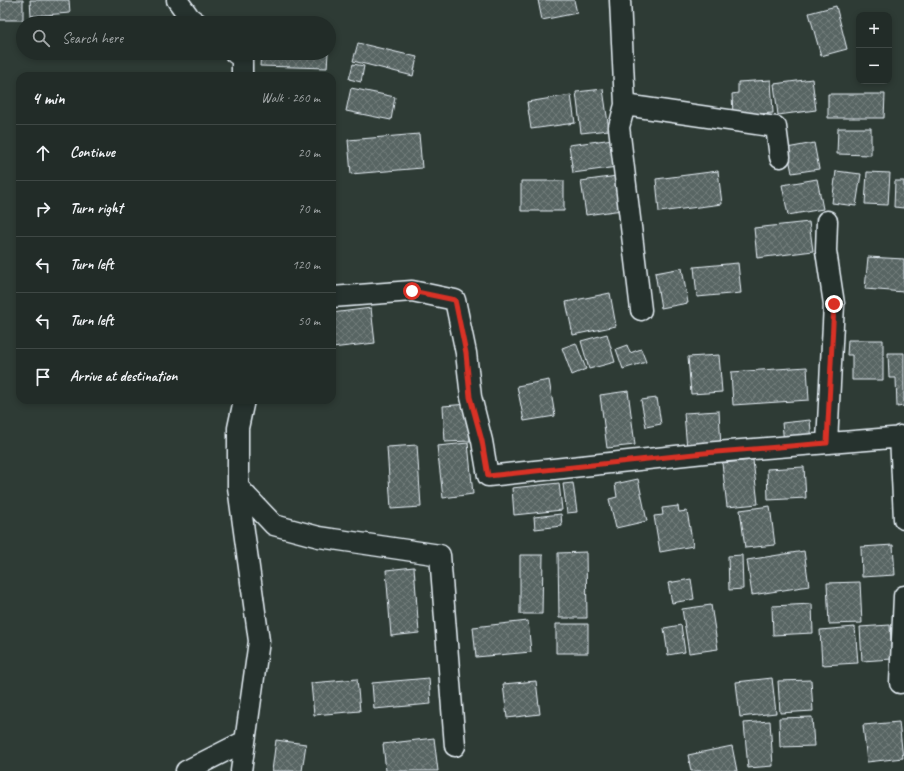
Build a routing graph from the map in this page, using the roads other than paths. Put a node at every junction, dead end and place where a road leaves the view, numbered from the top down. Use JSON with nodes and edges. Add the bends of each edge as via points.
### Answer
{"nodes":[{"id":1,"x":177,"y":0,"type":"edge"},
{"id":2,"x":620,"y":0,"type":"edge"},
{"id":3,"x":189,"y":16,"type":"edge"},
{"id":4,"x":242,"y":60,"type":"edge"},
{"id":5,"x":242,"y":72,"type":"edge"},
{"id":6,"x":625,"y":105,"type":"junction"},
{"id":7,"x":780,"y":157,"type":"dead end"},
{"id":8,"x":828,"y":221,"type":"dead end"},
{"id":9,"x":336,"y":298,"type":"edge"},
{"id":10,"x":641,"y":310,"type":"dead end"},
{"id":11,"x":243,"y":404,"type":"edge"},
{"id":12,"x":902,"y":437,"type":"edge"},
{"id":13,"x":827,"y":443,"type":"junction"},
{"id":14,"x":238,"y":487,"type":"junction"},
{"id":15,"x":904,"y":519,"type":"edge"},
{"id":16,"x":904,"y":596,"type":"edge"},
{"id":17,"x":900,"y":683,"type":"dead end"},
{"id":18,"x":245,"y":740,"type":"junction"},
{"id":19,"x":455,"y":746,"type":"dead end"},
{"id":20,"x":186,"y":771,"type":"edge"},
{"id":21,"x":241,"y":771,"type":"edge"}],
"edges":[{"from":1,"to":3,"type":"street"},
{"from":2,"to":6,"type":"street"},
{"from":4,"to":5,"type":"street"},
{"from":6,"to":7,"type":"street","via":[[776,127]]},
{"from":6,"to":10,"type":"street","via":[[619,127]]},
{"from":8,"to":13,"type":"street","via":[[826,251],[834,304]]},
{"from":9,"to":13,"type":"street","via":[[412,291],[455,300],[466,353],[470,397],[488,476]]},
{"from":11,"to":14,"type":"street","via":[[238,428]]},
{"from":12,"to":13,"type":"street"},
{"from":12,"to":15,"type":"street"},
{"from":14,"to":18,"type":"street","via":[[259,642]]},
{"from":14,"to":19,"type":"street","via":[[274,525],[319,537],[440,555]]},
{"from":16,"to":17,"type":"street"},
{"from":18,"to":20,"type":"street"},
{"from":18,"to":21,"type":"street"}]}
